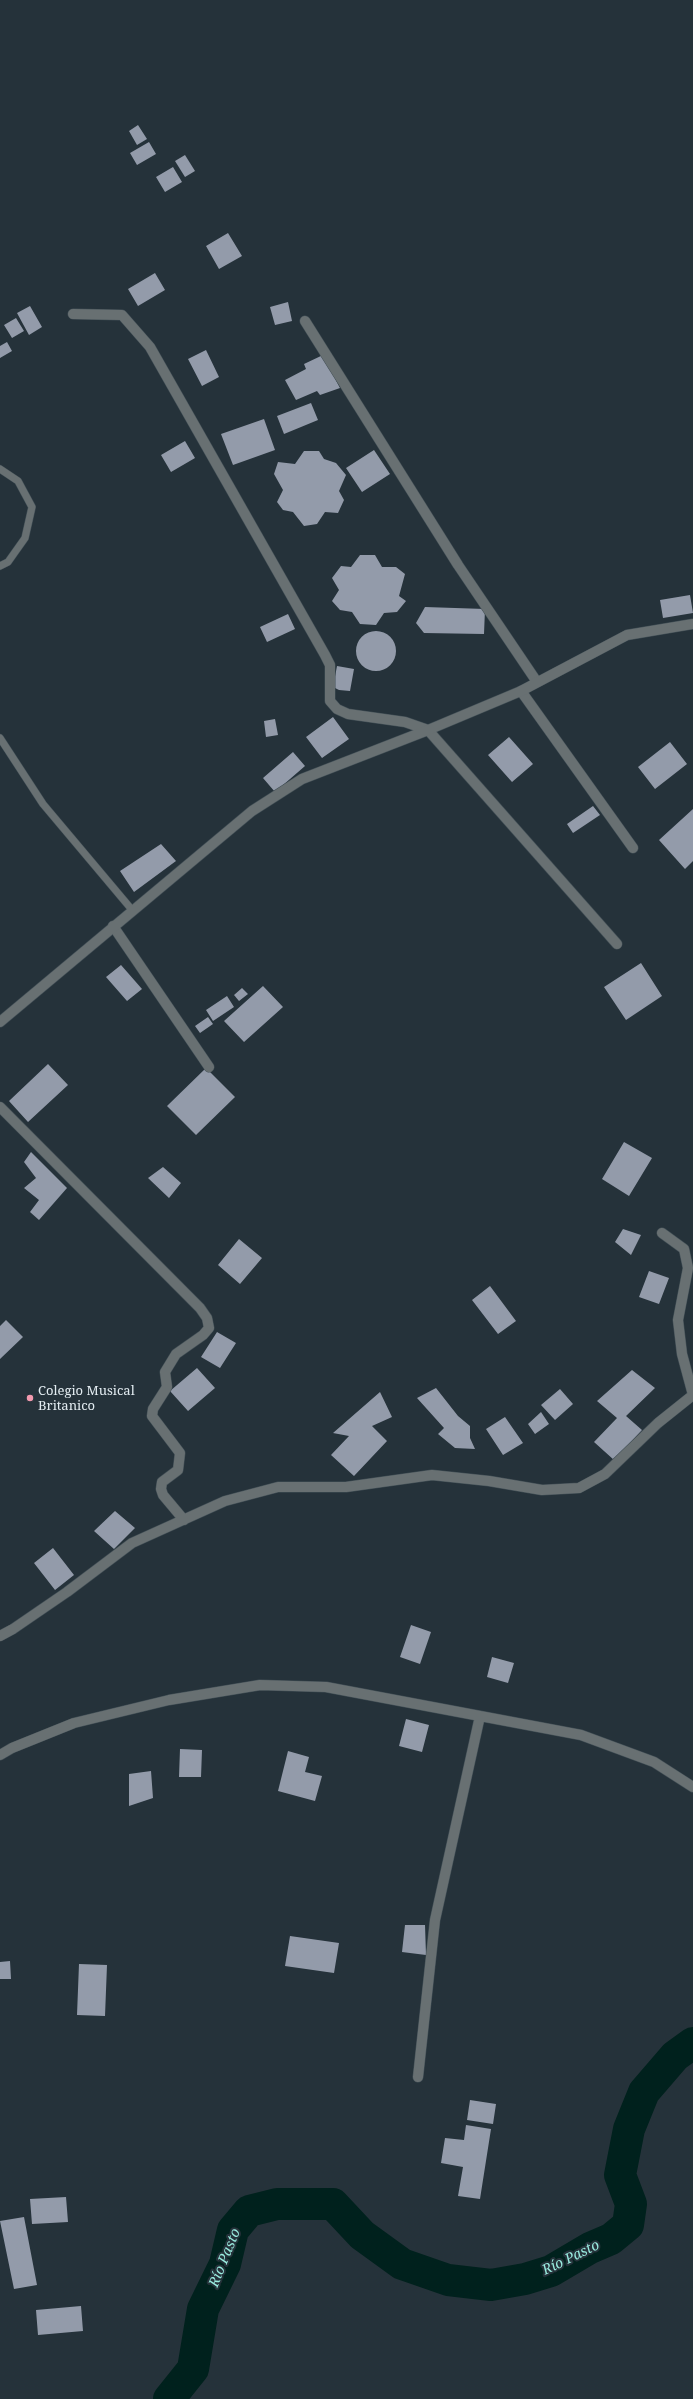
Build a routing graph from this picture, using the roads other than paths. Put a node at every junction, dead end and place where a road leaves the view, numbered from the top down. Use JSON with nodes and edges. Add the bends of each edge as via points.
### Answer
{"nodes":[{"id":1,"x":73,"y":314,"type":"dead end"},
{"id":2,"x":305,"y":321,"type":"dead end"},
{"id":3,"x":0,"y":469,"type":"edge"},
{"id":4,"x":0,"y":566,"type":"edge"},
{"id":5,"x":693,"y":624,"type":"edge"},
{"id":6,"x":537,"y":682,"type":"junction"},
{"id":7,"x":521,"y":691,"type":"junction"},
{"id":8,"x":428,"y":730,"type":"junction"},
{"id":9,"x":0,"y":738,"type":"edge"},
{"id":10,"x":633,"y":848,"type":"dead end"},
{"id":11,"x":133,"y":910,"type":"junction"},
{"id":12,"x":113,"y":926,"type":"junction"},
{"id":13,"x":617,"y":944,"type":"dead end"},
{"id":14,"x":0,"y":1022,"type":"edge"},
{"id":15,"x":209,"y":1067,"type":"dead end"},
{"id":16,"x":0,"y":1107,"type":"edge"},
{"id":17,"x":662,"y":1233,"type":"dead end"},
{"id":18,"x":693,"y":1395,"type":"edge"},
{"id":19,"x":184,"y":1520,"type":"junction"},
{"id":20,"x":0,"y":1636,"type":"edge"},
{"id":21,"x":480,"y":1716,"type":"junction"},
{"id":22,"x":0,"y":1755,"type":"edge"},
{"id":23,"x":693,"y":1787,"type":"edge"},
{"id":24,"x":418,"y":2077,"type":"dead end"}],
"edges":[{"from":1,"to":8,"type":"street","via":[[122,315],[150,347],[325,655],[330,665],[330,701],[337,709],[348,714],[405,722]]},
{"from":2,"to":6,"type":"street","via":[[458,565]]},
{"from":3,"to":4,"type":"lane","via":[[18,481],[32,507],[24,538],[8,562]]},
{"from":5,"to":6,"type":"street","via":[[627,635]]},
{"from":6,"to":7,"type":"street"},
{"from":7,"to":8,"type":"street"},
{"from":7,"to":10,"type":"street"},
{"from":8,"to":11,"type":"street","via":[[302,780],[252,811]]},
{"from":8,"to":13,"type":"street"},
{"from":9,"to":11,"type":"lane","via":[[43,804]]},
{"from":11,"to":12,"type":"street"},
{"from":12,"to":14,"type":"street"},
{"from":12,"to":15,"type":"street"},
{"from":16,"to":19,"type":"street","via":[[200,1308],[207,1318],[209,1328],[204,1335],[176,1354],[165,1372],[167,1387],[153,1409],[152,1416],[180,1454],[178,1470],[162,1482],[161,1489]]},
{"from":17,"to":18,"type":"street","via":[[684,1249],[688,1268],[678,1320],[682,1354]]},
{"from":18,"to":19,"type":"street","via":[[658,1423],[605,1474],[579,1488],[542,1490],[432,1475],[346,1487],[278,1487],[225,1501]]},
{"from":19,"to":20,"type":"street","via":[[132,1543],[67,1592]]},
{"from":21,"to":22,"type":"street","via":[[326,1687],[260,1685],[169,1700],[74,1722]]},
{"from":21,"to":23,"type":"street","via":[[581,1735],[654,1762]]},
{"from":21,"to":24,"type":"street","via":[[435,1920]]}]}
